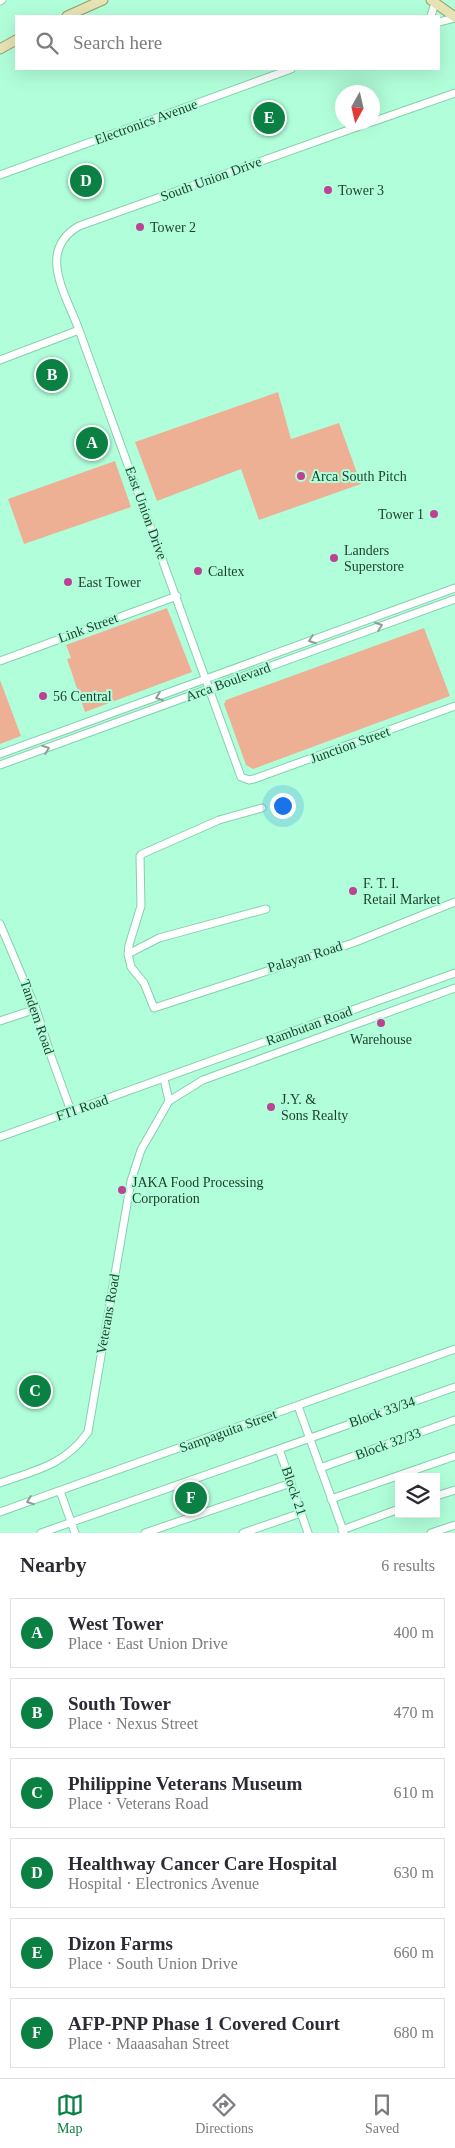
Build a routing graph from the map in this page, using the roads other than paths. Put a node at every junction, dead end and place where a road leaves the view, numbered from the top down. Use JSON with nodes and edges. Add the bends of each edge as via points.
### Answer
{"nodes":[{"id":1,"x":104,"y":0,"type":"edge"},
{"id":2,"x":433,"y":1,"type":"edge"},
{"id":3,"x":69,"y":15,"type":"edge"},
{"id":4,"x":430,"y":15,"type":"edge"},
{"id":5,"x":455,"y":18,"type":"edge"},
{"id":6,"x":440,"y":22,"type":"edge"},
{"id":7,"x":15,"y":41,"type":"edge"},
{"id":8,"x":0,"y":49,"type":"edge"},
{"id":9,"x":289,"y":70,"type":"edge"},
{"id":10,"x":455,"y":93,"type":"edge"},
{"id":11,"x":380,"y":119,"type":"edge"},
{"id":12,"x":349,"y":130,"type":"edge"},
{"id":13,"x":0,"y":175,"type":"edge"},
{"id":14,"x":58,"y":245,"type":"joint"},
{"id":15,"x":79,"y":330,"type":"junction"},
{"id":16,"x":0,"y":360,"type":"edge"},
{"id":17,"x":455,"y":588,"type":"edge"},
{"id":18,"x":177,"y":596,"type":"junction"},
{"id":19,"x":455,"y":598,"type":"edge"},
{"id":20,"x":0,"y":661,"type":"edge"},
{"id":21,"x":207,"y":679,"type":"junction"},
{"id":22,"x":210,"y":689,"type":"junction"},
{"id":23,"x":455,"y":706,"type":"edge"},
{"id":24,"x":0,"y":754,"type":"edge"},
{"id":25,"x":0,"y":765,"type":"edge"},
{"id":26,"x":244,"y":780,"type":"joint"},
{"id":27,"x":262,"y":808,"type":"dead end"},
{"id":28,"x":455,"y":902,"type":"edge"},
{"id":29,"x":266,"y":909,"type":"dead end"},
{"id":30,"x":0,"y":924,"type":"edge"},
{"id":31,"x":128,"y":954,"type":"junction"},
{"id":32,"x":455,"y":973,"type":"edge"},
{"id":33,"x":455,"y":988,"type":"edge"},
{"id":34,"x":36,"y":1009,"type":"junction"},
{"id":35,"x":0,"y":1021,"type":"edge"},
{"id":36,"x":164,"y":1079,"type":"junction"},
{"id":37,"x":169,"y":1101,"type":"junction"},
{"id":38,"x":71,"y":1111,"type":"junction"},
{"id":39,"x":0,"y":1137,"type":"edge"},
{"id":40,"x":455,"y":1350,"type":"edge"},
{"id":41,"x":455,"y":1387,"type":"edge"},
{"id":42,"x":298,"y":1406,"type":"junction"},
{"id":43,"x":455,"y":1420,"type":"edge"},
{"id":44,"x":309,"y":1437,"type":"junction"},
{"id":45,"x":279,"y":1449,"type":"junction"},
{"id":46,"x":455,"y":1456,"type":"edge"},
{"id":47,"x":320,"y":1468,"type":"junction"},
{"id":48,"x":0,"y":1483,"type":"edge"},
{"id":49,"x":291,"y":1483,"type":"junction"},
{"id":50,"x":455,"y":1490,"type":"edge"},
{"id":51,"x":60,"y":1491,"type":"junction"},
{"id":52,"x":440,"y":1495,"type":"edge"},
{"id":53,"x":331,"y":1499,"type":"junction"},
{"id":54,"x":0,"y":1512,"type":"edge"},
{"id":55,"x":301,"y":1512,"type":"junction"},
{"id":56,"x":395,"y":1512,"type":"edge"},
{"id":57,"x":71,"y":1522,"type":"junction"},
{"id":58,"x":455,"y":1525,"type":"edge"},
{"id":59,"x":343,"y":1531,"type":"edge"},
{"id":60,"x":42,"y":1533,"type":"edge"},
{"id":61,"x":75,"y":1533,"type":"edge"},
{"id":62,"x":145,"y":1533,"type":"edge"},
{"id":63,"x":243,"y":1533,"type":"edge"},
{"id":64,"x":308,"y":1533,"type":"edge"},
{"id":65,"x":432,"y":1533,"type":"edge"}],
"edges":[{"from":1,"to":3,"type":"main road"},
{"from":2,"to":4,"type":"street"},
{"from":2,"to":5,"type":"main road"},
{"from":5,"to":6,"type":"street"},
{"from":7,"to":8,"type":"main road"},
{"from":9,"to":13,"type":"street","name":"Electronics Avenue"},
{"from":10,"to":11,"type":"street","name":"South Union Drive"},
{"from":12,"to":14,"type":"street","name":"South Union Drive","via":[[79,226],[66,233]]},
{"from":14,"to":15,"type":"street","name":"East Union Drive","via":[[57,269]]},
{"from":15,"to":16,"type":"street"},
{"from":15,"to":18,"type":"street","name":"East Union Drive"},
{"from":17,"to":21,"type":"street","name":"Arca Boulevard","one_way":true},
{"from":18,"to":20,"type":"street","name":"Link Street"},
{"from":18,"to":21,"type":"street","name":"East Union Drive"},
{"from":22,"to":19,"type":"street","name":"Arca Boulevard","one_way":true},
{"from":21,"to":22,"type":"street","name":"East Union Drive"},
{"from":21,"to":24,"type":"street","name":"Arca Boulevard","one_way":true},
{"from":25,"to":22,"type":"street","name":"Arca Boulevard","one_way":true},
{"from":22,"to":26,"type":"street","name":"East Union Drive"},
{"from":23,"to":26,"type":"street","name":"Junction Street"},
{"from":27,"to":31,"type":"street","via":[[219,820],[142,854],[141,906]]},
{"from":28,"to":31,"type":"street","name":"Palayan Road","via":[[352,943],[154,1008],[144,983],[131,967]]},
{"from":29,"to":31,"type":"street","via":[[159,938]]},
{"from":30,"to":34,"type":"street","name":"Tandem Road"},
{"from":32,"to":36,"type":"street","name":"Rambutan Road"},
{"from":33,"to":37,"type":"street","name":"Veterans Road","via":[[202,1080]]},
{"from":34,"to":35,"type":"street"},
{"from":34,"to":38,"type":"street","name":"Tandem Road"},
{"from":36,"to":37,"type":"street"},
{"from":36,"to":38,"type":"street","name":"FTI Road"},
{"from":37,"to":48,"type":"street","name":"Veterans Road","via":[[141,1150],[131,1181],[88,1432],[68,1456]]},
{"from":38,"to":39,"type":"street","name":"FTI Road"},
{"from":40,"to":42,"type":"street","name":"Sampaguita Street"},
{"from":41,"to":44,"type":"street","name":"Block 33/34"},
{"from":42,"to":44,"type":"street"},
{"from":42,"to":51,"type":"street","name":"Sampaguita Street"},
{"from":43,"to":47,"type":"street","name":"Block 32/33"},
{"from":44,"to":45,"type":"street","name":"Block 33/34"},
{"from":44,"to":47,"type":"street"},
{"from":45,"to":49,"type":"street","name":"Block 21"},
{"from":45,"to":57,"type":"street","name":"Block 33/34"},
{"from":46,"to":53,"type":"street"},
{"from":47,"to":53,"type":"street"},
{"from":49,"to":55,"type":"street","name":"Block 21"},
{"from":49,"to":62,"type":"street"},
{"from":50,"to":52,"type":"street"},
{"from":51,"to":54,"type":"street","name":"Sampaguita Street","one_way":true},
{"from":51,"to":57,"type":"street"},
{"from":53,"to":59,"type":"street"},
{"from":55,"to":63,"type":"street"},
{"from":55,"to":64,"type":"street","name":"Block 21"},
{"from":56,"to":59,"type":"street"},
{"from":57,"to":60,"type":"street","name":"Block 33/34"},
{"from":57,"to":61,"type":"street"},
{"from":58,"to":65,"type":"street"}]}
